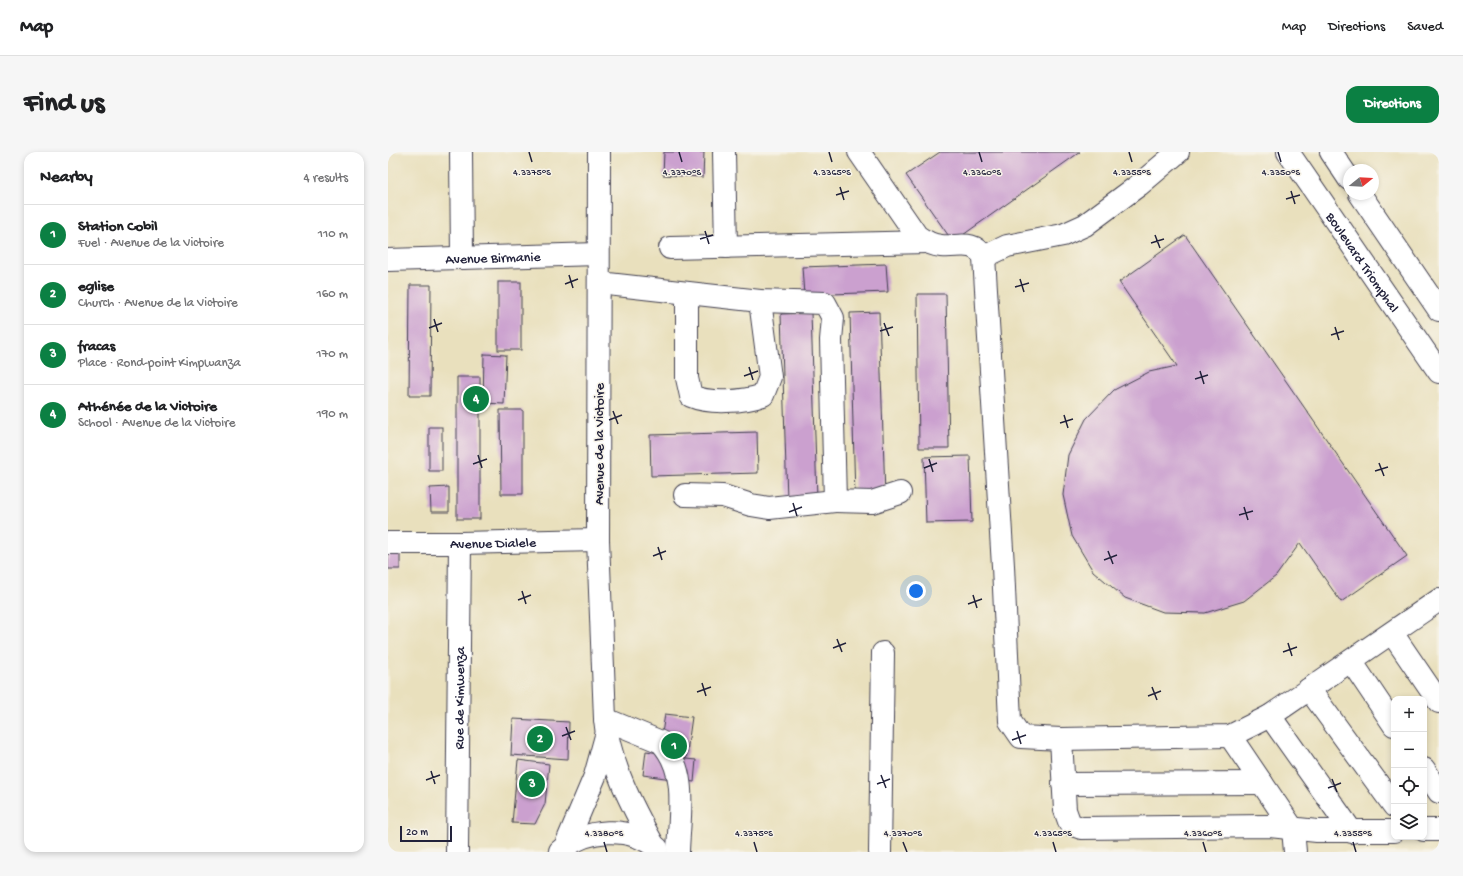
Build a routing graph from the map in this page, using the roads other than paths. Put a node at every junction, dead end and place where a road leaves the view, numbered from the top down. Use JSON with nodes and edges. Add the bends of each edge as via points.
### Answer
{"nodes":[{"id":1,"x":461,"y":152,"type":"edge"},
{"id":2,"x":599,"y":152,"type":"edge"},
{"id":3,"x":724,"y":152,"type":"edge"},
{"id":4,"x":859,"y":152,"type":"edge"},
{"id":5,"x":1178,"y":152,"type":"edge"},
{"id":6,"x":1288,"y":152,"type":"edge"},
{"id":7,"x":1331,"y":152,"type":"edge"},
{"id":8,"x":1343,"y":170,"type":"edge"},
{"id":9,"x":1364,"y":200,"type":"edge"},
{"id":10,"x":927,"y":242,"type":"junction"},
{"id":11,"x":726,"y":247,"type":"junction"},
{"id":12,"x":670,"y":248,"type":"dead end"},
{"id":13,"x":598,"y":254,"type":"junction"},
{"id":14,"x":984,"y":257,"type":"junction"},
{"id":15,"x":462,"y":258,"type":"junction"},
{"id":16,"x":388,"y":260,"type":"edge"},
{"id":17,"x":599,"y":283,"type":"junction"},
{"id":18,"x":687,"y":293,"type":"junction"},
{"id":19,"x":760,"y":300,"type":"junction"},
{"id":20,"x":1439,"y":310,"type":"edge"},
{"id":21,"x":1439,"y":372,"type":"edge"},
{"id":22,"x":900,"y":493,"type":"dead end"},
{"id":23,"x":685,"y":495,"type":"dead end"},
{"id":24,"x":835,"y":501,"type":"junction"},
{"id":25,"x":598,"y":540,"type":"junction"},
{"id":26,"x":388,"y":543,"type":"edge"},
{"id":27,"x":460,"y":543,"type":"junction"},
{"id":28,"x":1436,"y":609,"type":"edge"},
{"id":29,"x":1392,"y":633,"type":"junction"},
{"id":30,"x":883,"y":653,"type":"dead end"},
{"id":31,"x":1351,"y":661,"type":"junction"},
{"id":32,"x":1309,"y":689,"type":"junction"},
{"id":33,"x":1439,"y":702,"type":"edge"},
{"id":34,"x":1270,"y":716,"type":"junction"},
{"id":35,"x":1391,"y":721,"type":"edge"},
{"id":36,"x":606,"y":727,"type":"junction"},
{"id":37,"x":1230,"y":736,"type":"junction"},
{"id":38,"x":1061,"y":739,"type":"junction"},
{"id":39,"x":1427,"y":774,"type":"edge"},
{"id":40,"x":1262,"y":783,"type":"junction"},
{"id":41,"x":1063,"y":784,"type":"junction"},
{"id":42,"x":1439,"y":792,"type":"edge"},
{"id":43,"x":1393,"y":804,"type":"edge"},
{"id":44,"x":1293,"y":829,"type":"junction"},
{"id":45,"x":1427,"y":830,"type":"edge"},
{"id":46,"x":1439,"y":830,"type":"edge"},
{"id":47,"x":1391,"y":831,"type":"edge"},
{"id":48,"x":1352,"y":832,"type":"junction"},
{"id":49,"x":562,"y":849,"type":"edge"},
{"id":50,"x":658,"y":849,"type":"edge"},
{"id":51,"x":458,"y":852,"type":"edge"},
{"id":52,"x":678,"y":852,"type":"edge"},
{"id":53,"x":880,"y":852,"type":"edge"},
{"id":54,"x":1295,"y":852,"type":"edge"}],
"edges":[{"from":1,"to":15,"type":"main road"},
{"from":2,"to":13,"type":"main road","name":"Avenue de la Victoire"},
{"from":3,"to":11,"type":"main road"},
{"from":4,"to":10,"type":"main road","via":[[917,236]]},
{"from":5,"to":14,"type":"main road","via":[[1085,225],[1063,235],[1007,246]]},
{"from":6,"to":21,"type":"main road","name":"Boulevard Triomphal"},
{"from":7,"to":8,"type":"main road"},
{"from":9,"to":20,"type":"main road"},
{"from":10,"to":11,"type":"main road"},
{"from":10,"to":14,"type":"main road","via":[[950,247],[970,245],[979,250]]},
{"from":11,"to":12,"type":"main road"},
{"from":13,"to":15,"type":"main road","name":"Avenue Birmanie"},
{"from":13,"to":17,"type":"main road","name":"Avenue de la Victoire"},
{"from":14,"to":38,"type":"main road","via":[[1010,721],[1021,737]]},
{"from":15,"to":16,"type":"main road","name":"Avenue Birmanie"},
{"from":17,"to":18,"type":"main road"},
{"from":17,"to":25,"type":"main road","name":"Avenue de la Victoire"},
{"from":18,"to":19,"type":"main road"},
{"from":18,"to":19,"type":"main road","via":[[687,378],[691,396],[701,401],[750,400],[763,395],[770,377]]},
{"from":19,"to":24,"type":"main road","via":[[825,303],[833,318]]},
{"from":22,"to":24,"type":"main road","via":[[872,502]]},
{"from":23,"to":24,"type":"main road","via":[[723,496],[751,506],[768,508]]},
{"from":25,"to":27,"type":"main road","name":"Avenue Dialele"},
{"from":25,"to":36,"type":"main road","name":"Avenue de la Victoire"},
{"from":26,"to":27,"type":"main road","name":"Avenue Dialele"},
{"from":27,"to":51,"type":"main road","name":"Rue de Kimwenza"},
{"from":28,"to":29,"type":"main road"},
{"from":29,"to":31,"type":"main road"},
{"from":29,"to":33,"type":"main road"},
{"from":30,"to":53,"type":"main road"},
{"from":31,"to":32,"type":"main road"},
{"from":31,"to":35,"type":"main road"},
{"from":32,"to":34,"type":"main road"},
{"from":32,"to":43,"type":"main road"},
{"from":34,"to":37,"type":"main road"},
{"from":34,"to":48,"type":"main road"},
{"from":36,"to":49,"type":"main road","via":[[590,790]]},
{"from":36,"to":50,"type":"main road","via":[[624,786]]},
{"from":36,"to":52,"type":"main road","via":[[661,742],[668,749],[680,780]]},
{"from":37,"to":38,"type":"main road"},
{"from":37,"to":40,"type":"main road"},
{"from":38,"to":41,"type":"main road"},
{"from":39,"to":42,"type":"main road"},
{"from":40,"to":41,"type":"main road"},
{"from":40,"to":44,"type":"main road"},
{"from":41,"to":44,"type":"main road","via":[[1065,810],[1070,824],[1081,828],[1270,826]]},
{"from":44,"to":48,"type":"main road"},
{"from":44,"to":54,"type":"main road"},
{"from":45,"to":46,"type":"main road"},
{"from":47,"to":48,"type":"main road"},
{"from":49,"to":50,"type":"main road","via":[[582,838],[600,833],[613,833],[637,837]]}]}
